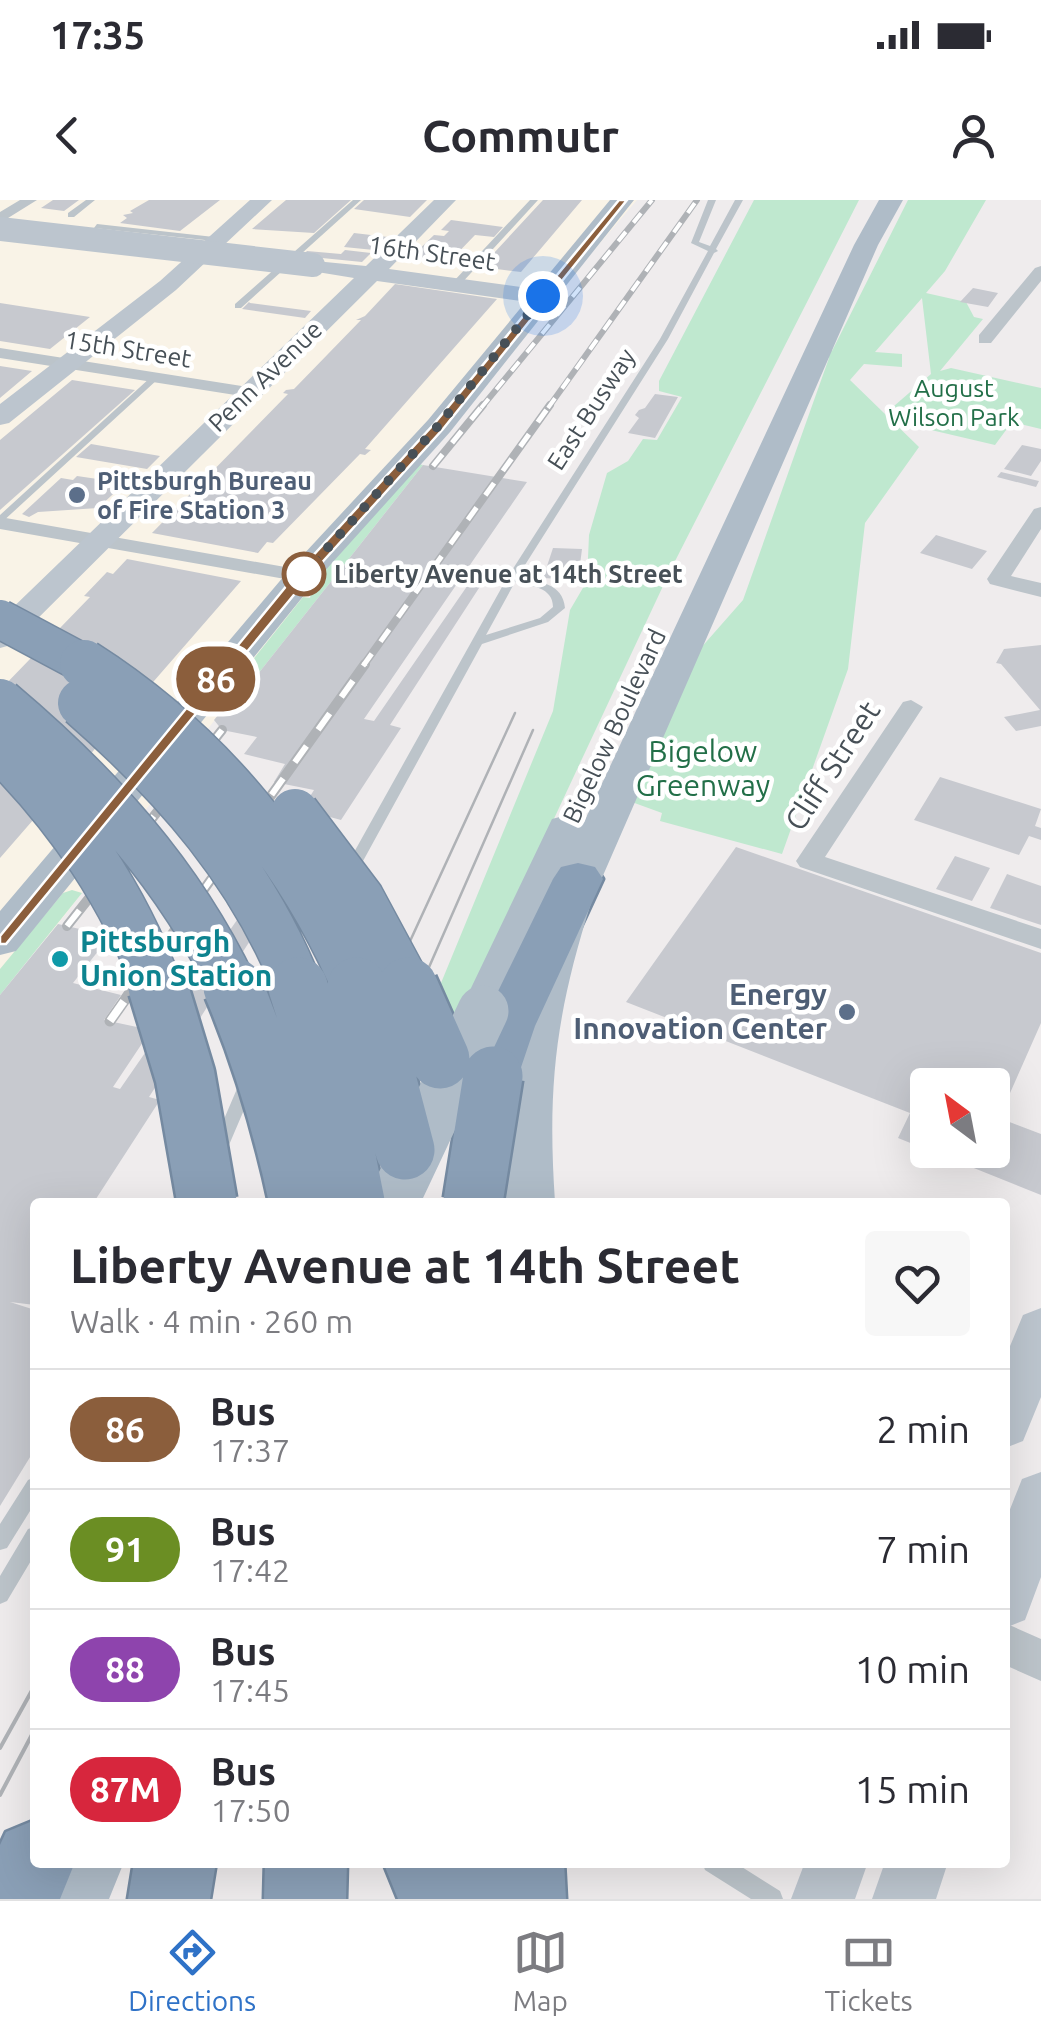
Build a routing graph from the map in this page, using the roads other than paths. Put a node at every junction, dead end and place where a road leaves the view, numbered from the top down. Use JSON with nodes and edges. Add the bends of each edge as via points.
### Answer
{"nodes":[{"id":1,"x":30,"y":200,"type":"edge"},
{"id":2,"x":91,"y":200,"type":"edge"},
{"id":3,"x":259,"y":200,"type":"edge"},
{"id":4,"x":357,"y":200,"type":"edge"},
{"id":5,"x":446,"y":200,"type":"edge"},
{"id":6,"x":526,"y":200,"type":"edge"},
{"id":7,"x":534,"y":200,"type":"edge"},
{"id":8,"x":622,"y":200,"type":"edge"},
{"id":9,"x":712,"y":200,"type":"edge"},
{"id":10,"x":739,"y":200,"type":"edge"},
{"id":11,"x":871,"y":200,"type":"edge"},
{"id":12,"x":891,"y":200,"type":"edge"},
{"id":13,"x":513,"y":207,"type":"dead end"},
{"id":14,"x":71,"y":215,"type":"dead end"},
{"id":15,"x":3,"y":222,"type":"edge"},
{"id":16,"x":97,"y":226,"type":"dead end"},
{"id":17,"x":213,"y":244,"type":"junction"},
{"id":18,"x":714,"y":250,"type":"junction"},
{"id":19,"x":302,"y":262,"type":"junction"},
{"id":20,"x":372,"y":272,"type":"junction"},
{"id":21,"x":1041,"y":272,"type":"edge"},
{"id":22,"x":456,"y":284,"type":"junction"},
{"id":23,"x":543,"y":296,"type":"junction"},
{"id":24,"x":238,"y":306,"type":"dead end"},
{"id":25,"x":985,"y":339,"type":"dead end"},
{"id":26,"x":0,"y":353,"type":"edge"},
{"id":27,"x":65,"y":363,"type":"junction"},
{"id":28,"x":154,"y":380,"type":"junction"},
{"id":29,"x":248,"y":392,"type":"junction"},
{"id":30,"x":0,"y":417,"type":"edge"},
{"id":31,"x":1041,"y":514,"type":"edge"},
{"id":32,"x":0,"y":522,"type":"edge"},
{"id":33,"x":99,"y":539,"type":"junction"},
{"id":34,"x":302,"y":576,"type":"junction"},
{"id":35,"x":512,"y":578,"type":"junction"},
{"id":36,"x":1041,"y":590,"type":"edge"},
{"id":37,"x":0,"y":606,"type":"edge"},
{"id":38,"x":0,"y":619,"type":"edge"},
{"id":39,"x":0,"y":638,"type":"edge"},
{"id":40,"x":478,"y":641,"type":"junction"},
{"id":41,"x":0,"y":650,"type":"edge"},
{"id":42,"x":0,"y":703,"type":"edge"},
{"id":43,"x":910,"y":708,"type":"dead end"},
{"id":44,"x":0,"y":747,"type":"edge"},
{"id":45,"x":578,"y":879,"type":"junction"},
{"id":46,"x":320,"y":932,"type":"dead end"},
{"id":47,"x":0,"y":940,"type":"edge"},
{"id":48,"x":1041,"y":940,"type":"edge"},
{"id":49,"x":303,"y":968,"type":"dead end"},
{"id":50,"x":286,"y":1004,"type":"dead end"},
{"id":51,"x":268,"y":1040,"type":"dead end"},
{"id":52,"x":466,"y":1067,"type":"junction"},
{"id":53,"x":403,"y":1185,"type":"edge"},
{"id":54,"x":200,"y":1198,"type":"edge"},
{"id":55,"x":207,"y":1198,"type":"edge"},
{"id":56,"x":298,"y":1198,"type":"edge"},
{"id":57,"x":353,"y":1198,"type":"edge"},
{"id":58,"x":477,"y":1198,"type":"edge"},
{"id":59,"x":529,"y":1198,"type":"edge"},
{"id":60,"x":1041,"y":1330,"type":"edge"},
{"id":61,"x":1010,"y":1411,"type":"edge"},
{"id":62,"x":30,"y":1494,"type":"edge"},
{"id":63,"x":1041,"y":1497,"type":"edge"},
{"id":64,"x":0,"y":1541,"type":"edge"},
{"id":65,"x":30,"y":1544,"type":"edge"},
{"id":66,"x":1010,"y":1586,"type":"edge"},
{"id":67,"x":0,"y":1594,"type":"edge"},
{"id":68,"x":1010,"y":1646,"type":"edge"},
{"id":69,"x":1041,"y":1662,"type":"edge"},
{"id":70,"x":32,"y":1868,"type":"edge"},
{"id":71,"x":87,"y":1868,"type":"edge"},
{"id":72,"x":306,"y":1868,"type":"edge"},
{"id":73,"x":423,"y":1868,"type":"edge"},
{"id":74,"x":426,"y":1868,"type":"edge"},
{"id":75,"x":478,"y":1868,"type":"edge"},
{"id":76,"x":523,"y":1868,"type":"edge"},
{"id":77,"x":564,"y":1868,"type":"edge"},
{"id":78,"x":723,"y":1868,"type":"edge"},
{"id":79,"x":835,"y":1868,"type":"edge"},
{"id":80,"x":914,"y":1868,"type":"edge"},
{"id":81,"x":17,"y":1899,"type":"edge"},
{"id":82,"x":73,"y":1899,"type":"edge"},
{"id":83,"x":305,"y":1899,"type":"edge"},
{"id":84,"x":422,"y":1899,"type":"edge"},
{"id":85,"x":440,"y":1899,"type":"edge"},
{"id":86,"x":478,"y":1899,"type":"edge"},
{"id":87,"x":524,"y":1899,"type":"edge"},
{"id":88,"x":566,"y":1899,"type":"edge"},
{"id":89,"x":772,"y":1899,"type":"edge"},
{"id":90,"x":823,"y":1899,"type":"edge"},
{"id":91,"x":904,"y":1899,"type":"edge"}],
"edges":[{"from":1,"to":15,"type":"street"},
{"from":2,"to":14,"type":"lane"},
{"from":3,"to":17,"type":"street"},
{"from":4,"to":19,"type":"lane"},
{"from":5,"to":20,"type":"street","name":"Penn Avenue"},
{"from":6,"to":13,"type":"lane"},
{"from":7,"to":22,"type":"lane"},
{"from":8,"to":23,"type":"main road"},
{"from":9,"to":18,"type":"lane","via":[[695,243]]},
{"from":10,"to":18,"type":"lane","name":"East Busway"},
{"from":11,"to":53,"type":"main road","name":"Bigelow Boulevard","bridge":true,"via":[[692,559]]},
{"from":12,"to":45,"type":"main road","name":"Bigelow Boulevard"},
{"from":15,"to":19,"type":"street","bridge":true},
{"from":16,"to":17,"type":"lane","name":"16th Street"},
{"from":17,"to":19,"type":"lane","name":"16th Street"},
{"from":17,"to":27,"type":"street"},
{"from":18,"to":35,"type":"lane","name":"East Busway"},
{"from":19,"to":20,"type":"street","name":"16th Street"},
{"from":19,"to":24,"type":"lane"},
{"from":20,"to":22,"type":"street","name":"16th Street"},
{"from":20,"to":29,"type":"street","name":"Penn Avenue"},
{"from":21,"to":25,"type":"street"},
{"from":22,"to":23,"type":"street","name":"16th Street"},
{"from":23,"to":34,"type":"main road","via":[[438,426]]},
{"from":26,"to":27,"type":"street","name":"15th Street"},
{"from":27,"to":28,"type":"street","name":"15th Street"},
{"from":27,"to":30,"type":"street"},
{"from":28,"to":29,"type":"street","name":"15th Street"},
{"from":28,"to":32,"type":"lane"},
{"from":29,"to":33,"type":"street","name":"Penn Avenue"},
{"from":31,"to":36,"type":"street","via":[[998,579]]},
{"from":32,"to":33,"type":"street"},
{"from":33,"to":34,"type":"street"},
{"from":33,"to":39,"type":"street","name":"Penn Avenue"},
{"from":34,"to":47,"type":"main road"},
{"from":35,"to":40,"type":"lane","name":"East Busway"},
{"from":35,"to":40,"type":"lane","via":[[550,588],[559,608],[544,620]]},
{"from":37,"to":52,"type":"highway","bridge":true,"via":[[147,683],[249,762],[343,874],[409,989]]},
{"from":38,"to":53,"type":"highway","bridge":true,"via":[[70,655],[173,730],[212,766],[286,857],[363,1000]]},
{"from":40,"to":46,"type":"lane","name":"East Busway"},
{"from":41,"to":57,"type":"highway","bridge":true,"via":[[72,695],[158,770],[252,887],[288,954],[314,1025]]},
{"from":42,"to":56,"type":"highway","bridge":true,"via":[[110,799],[201,925],[248,1020]]},
{"from":43,"to":48,"type":"street","name":"Cliff Street","via":[[810,860]]},
{"from":44,"to":55,"type":"highway","bridge":true,"via":[[81,838],[147,955],[174,1027],[200,1134]]},
{"from":45,"to":52,"type":"highway","via":[[508,1026]]},
{"from":45,"to":59,"type":"main road","name":"Bigelow Boulevard","via":[[536,1014],[527,1075]]},
{"from":49,"to":50,"type":"lane"},
{"from":51,"to":54,"type":"lane"},
{"from":52,"to":58,"type":"highway","bridge":true,"via":[[479,1147]]},
{"from":60,"to":61,"type":"street"},
{"from":62,"to":64,"type":"lane"},
{"from":63,"to":66,"type":"street"},
{"from":65,"to":67,"type":"lane"},
{"from":68,"to":69,"type":"street"},
{"from":70,"to":81,"type":"highway"},
{"from":71,"to":82,"type":"main road"},
{"from":72,"to":83,"type":"highway"},
{"from":73,"to":84,"type":"highway"},
{"from":74,"to":85,"type":"highway"},
{"from":75,"to":86,"type":"highway"},
{"from":76,"to":87,"type":"highway"},
{"from":77,"to":88,"type":"main road"},
{"from":78,"to":89,"type":"lane"},
{"from":79,"to":90,"type":"street"},
{"from":80,"to":91,"type":"street"}]}
